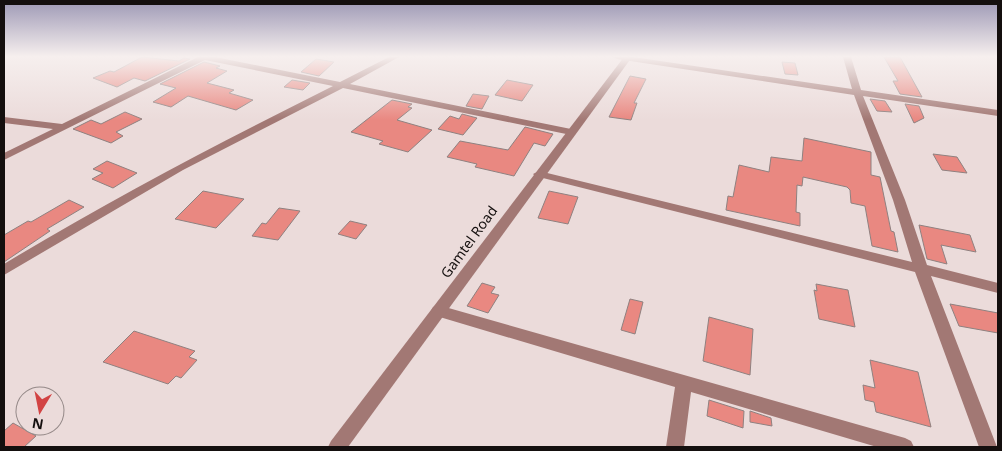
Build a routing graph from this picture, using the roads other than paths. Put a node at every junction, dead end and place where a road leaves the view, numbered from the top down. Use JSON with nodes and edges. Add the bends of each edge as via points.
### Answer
{"nodes":[{"id":1,"x":162,"y":78,"type":"edge"},
{"id":2,"x":316,"y":78,"type":"edge"},
{"id":3,"x":357,"y":78,"type":"edge"},
{"id":4,"x":609,"y":78,"type":"edge"},
{"id":5,"x":757,"y":78,"type":"edge"},
{"id":6,"x":853,"y":78,"type":"edge"},
{"id":7,"x":345,"y":85,"type":"junction"},
{"id":8,"x":858,"y":94,"type":"junction"},
{"id":9,"x":998,"y":113,"type":"edge"},
{"id":10,"x":4,"y":120,"type":"edge"},
{"id":11,"x":63,"y":127,"type":"junction"},
{"id":12,"x":571,"y":132,"type":"junction"},
{"id":13,"x":4,"y":157,"type":"edge"},
{"id":14,"x":539,"y":174,"type":"junction"},
{"id":15,"x":921,"y":268,"type":"junction"},
{"id":16,"x":4,"y":270,"type":"edge"},
{"id":17,"x":998,"y":288,"type":"edge"},
{"id":18,"x":438,"y":311,"type":"junction"},
{"id":19,"x":684,"y":384,"type":"junction"},
{"id":20,"x":337,"y":447,"type":"edge"},
{"id":21,"x":676,"y":447,"type":"edge"},
{"id":22,"x":905,"y":447,"type":"edge"},
{"id":23,"x":988,"y":447,"type":"edge"}],
"edges":[{"from":1,"to":11,"type":"street"},
{"from":2,"to":7,"type":"street"},
{"from":3,"to":7,"type":"street"},
{"from":4,"to":12,"type":"street","name":"Gamtel Road"},
{"from":5,"to":8,"type":"street"},
{"from":6,"to":8,"type":"street"},
{"from":7,"to":12,"type":"street"},
{"from":7,"to":16,"type":"street","via":[[206,153],[88,218]]},
{"from":8,"to":9,"type":"street"},
{"from":8,"to":15,"type":"street"},
{"from":10,"to":11,"type":"street"},
{"from":11,"to":13,"type":"street"},
{"from":12,"to":14,"type":"street","name":"Gamtel Road"},
{"from":14,"to":15,"type":"street"},
{"from":14,"to":18,"type":"street","name":"Gamtel Road"},
{"from":15,"to":17,"type":"street"},
{"from":15,"to":23,"type":"street"},
{"from":18,"to":19,"type":"street"},
{"from":18,"to":20,"type":"street","name":"Gamtel Road"},
{"from":19,"to":21,"type":"street"},
{"from":19,"to":22,"type":"street"}]}
